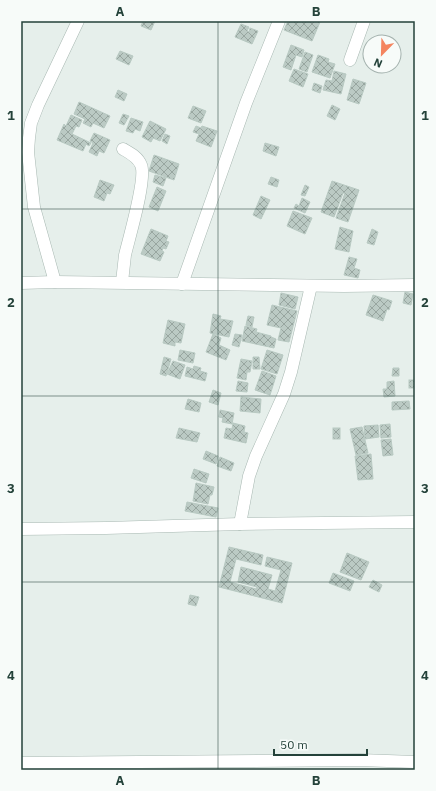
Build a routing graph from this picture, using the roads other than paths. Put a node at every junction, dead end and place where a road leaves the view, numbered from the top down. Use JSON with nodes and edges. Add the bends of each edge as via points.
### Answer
{"nodes":[{"id":1,"x":78,"y":21,"type":"edge"},
{"id":2,"x":279,"y":21,"type":"edge"},
{"id":3,"x":364,"y":21,"type":"edge"},
{"id":4,"x":350,"y":60,"type":"dead end"},
{"id":5,"x":123,"y":149,"type":"dead end"},
{"id":6,"x":55,"y":282,"type":"junction"},
{"id":7,"x":122,"y":282,"type":"junction"},
{"id":8,"x":182,"y":284,"type":"junction"},
{"id":9,"x":415,"y":285,"type":"edge"},
{"id":10,"x":22,"y":286,"type":"edge"},
{"id":11,"x":311,"y":286,"type":"junction"},
{"id":12,"x":415,"y":522,"type":"edge"},
{"id":13,"x":240,"y":524,"type":"junction"},
{"id":14,"x":21,"y":529,"type":"edge"},
{"id":15,"x":415,"y":762,"type":"edge"},
{"id":16,"x":21,"y":763,"type":"edge"}],
"edges":[{"from":1,"to":6,"type":"street","via":[[38,105],[31,123],[29,138],[28,152],[34,207]]},
{"from":2,"to":8,"type":"street"},
{"from":3,"to":4,"type":"street"},
{"from":5,"to":7,"type":"street","via":[[137,158],[142,166],[143,175]]},
{"from":6,"to":7,"type":"street"},
{"from":6,"to":10,"type":"street"},
{"from":7,"to":8,"type":"street"},
{"from":8,"to":11,"type":"street"},
{"from":9,"to":11,"type":"street"},
{"from":11,"to":13,"type":"street","via":[[291,372],[249,476]]},
{"from":12,"to":13,"type":"street"},
{"from":13,"to":14,"type":"street"},
{"from":15,"to":16,"type":"street","via":[[360,760]]}]}
